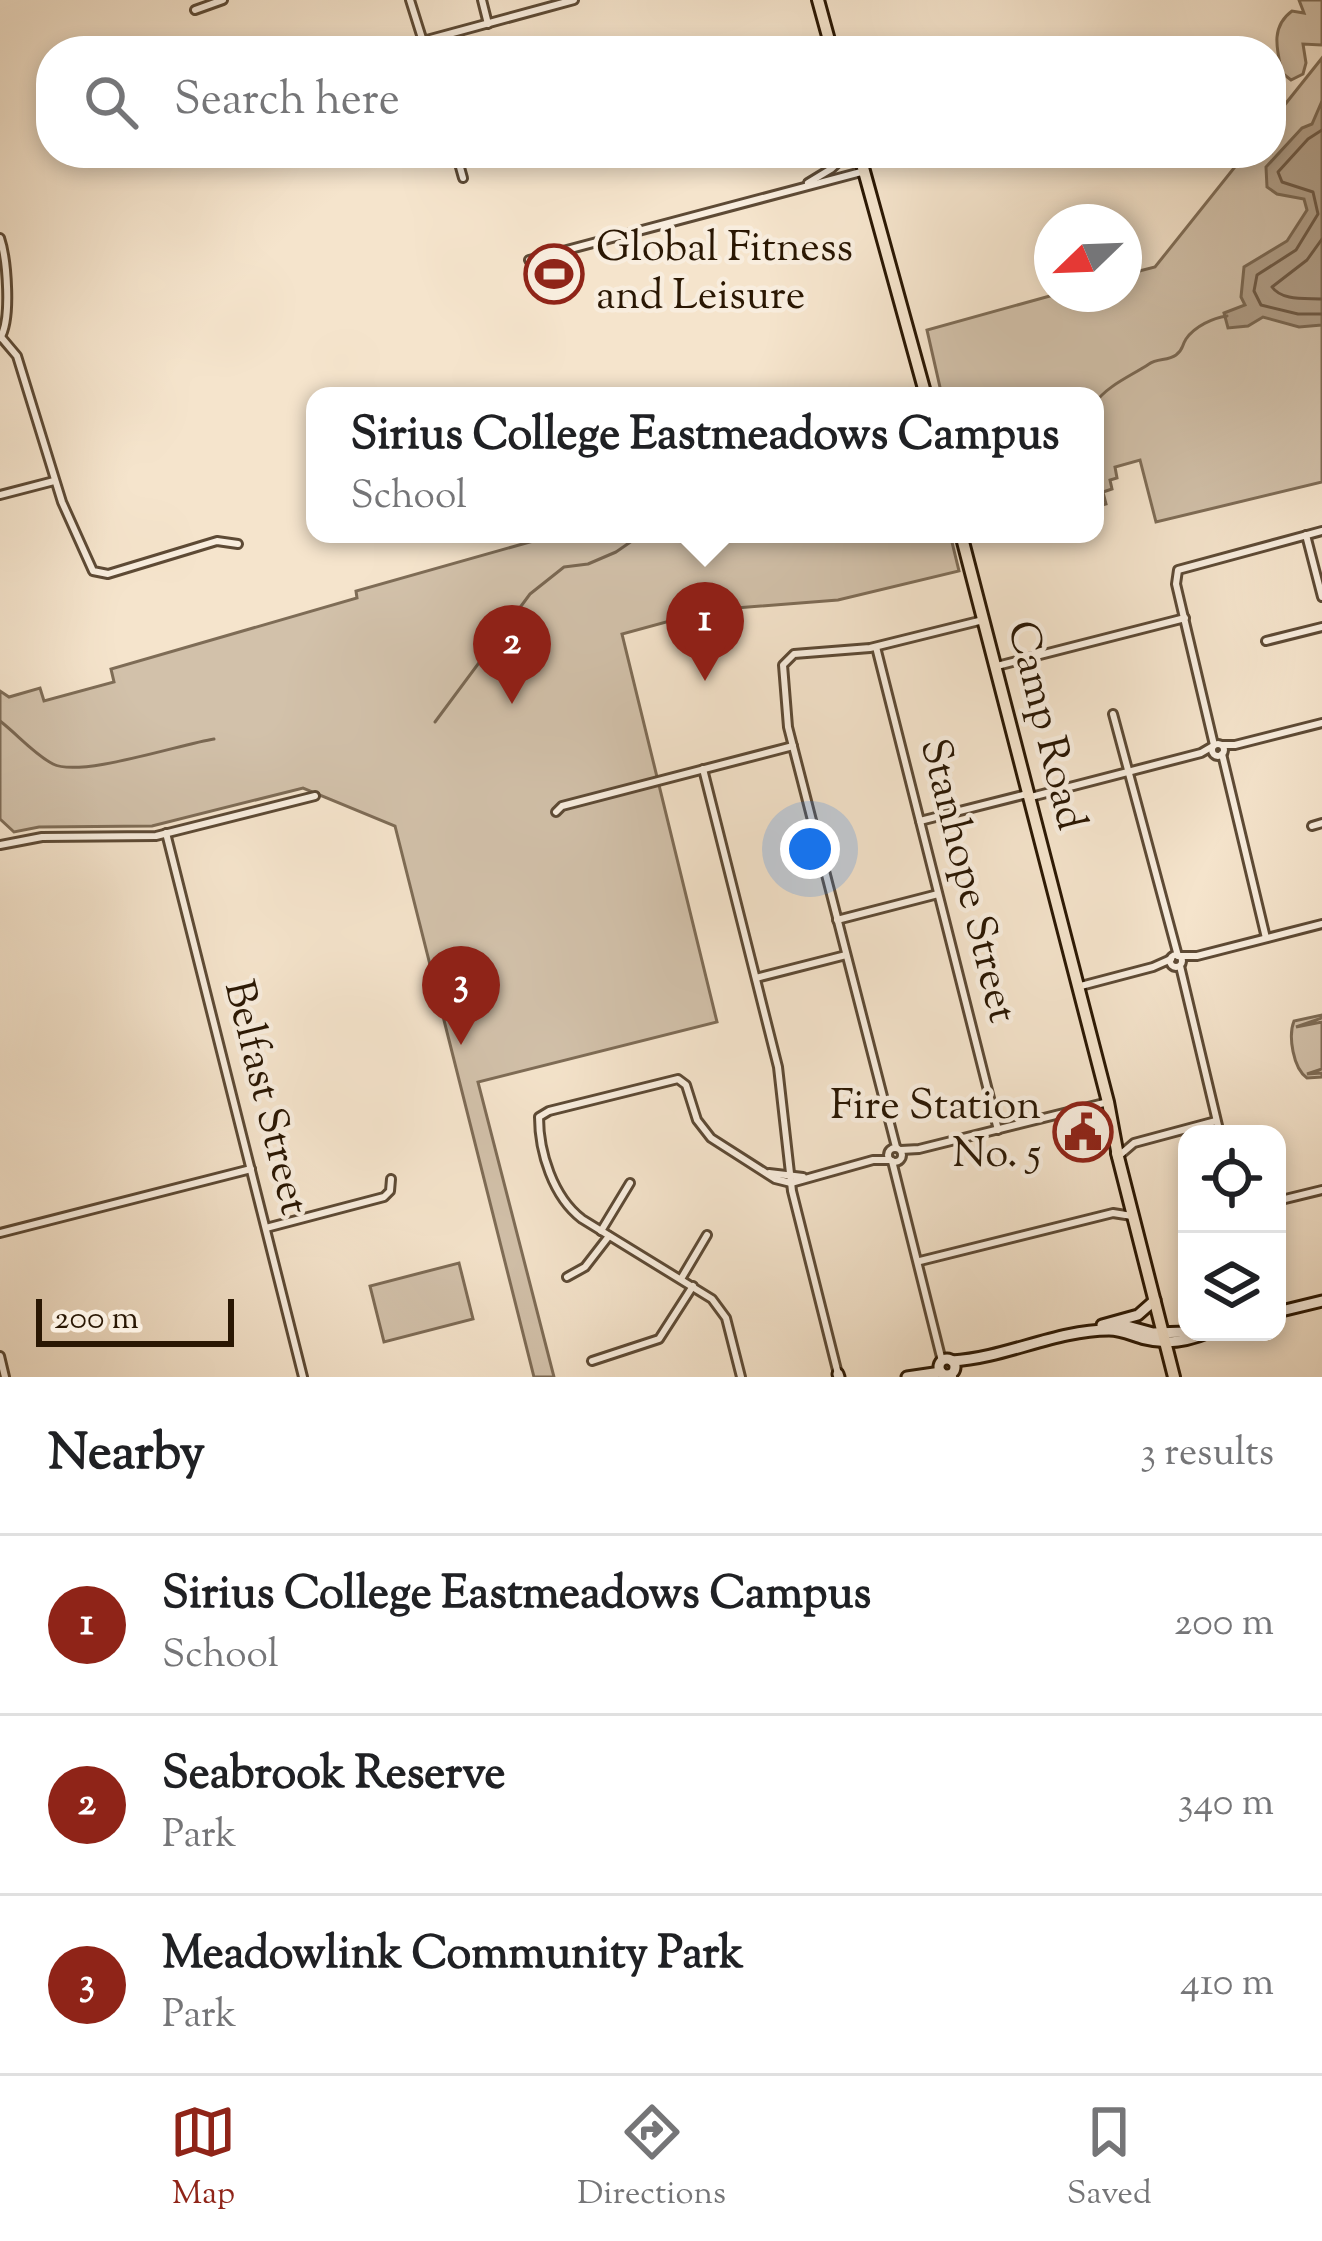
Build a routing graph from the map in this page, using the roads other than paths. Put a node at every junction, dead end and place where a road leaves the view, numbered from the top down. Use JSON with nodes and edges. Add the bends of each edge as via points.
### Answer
{"nodes":[{"id":1,"x":223,"y":0,"type":"edge"},
{"id":2,"x":410,"y":0,"type":"edge"},
{"id":3,"x":482,"y":0,"type":"edge"},
{"id":4,"x":574,"y":0,"type":"edge"},
{"id":5,"x":818,"y":0,"type":"edge"},
{"id":6,"x":195,"y":10,"type":"dead end"},
{"id":7,"x":488,"y":24,"type":"junction"},
{"id":8,"x":421,"y":36,"type":"edge"},
{"id":9,"x":442,"y":36,"type":"edge"},
{"id":10,"x":828,"y":36,"type":"edge"},
{"id":11,"x":460,"y":168,"type":"edge"},
{"id":12,"x":834,"y":168,"type":"edge"},
{"id":13,"x":864,"y":168,"type":"edge"},
{"id":14,"x":865,"y":171,"type":"junction"},
{"id":15,"x":463,"y":178,"type":"dead end"},
{"id":16,"x":800,"y":188,"type":"junction"},
{"id":17,"x":0,"y":238,"type":"edge"},
{"id":18,"x":529,"y":260,"type":"dead end"},
{"id":19,"x":0,"y":337,"type":"edge"},
{"id":20,"x":924,"y":387,"type":"edge"},
{"id":21,"x":55,"y":480,"type":"junction"},
{"id":22,"x":0,"y":495,"type":"edge"},
{"id":23,"x":1322,"y":531,"type":"edge"},
{"id":24,"x":1306,"y":535,"type":"junction"},
{"id":25,"x":961,"y":543,"type":"edge"},
{"id":26,"x":238,"y":544,"type":"dead end"},
{"id":27,"x":1322,"y":597,"type":"edge"},
{"id":28,"x":1185,"y":618,"type":"junction"},
{"id":29,"x":983,"y":620,"type":"junction"},
{"id":30,"x":1322,"y":627,"type":"edge"},
{"id":31,"x":1266,"y":641,"type":"dead end"},
{"id":32,"x":876,"y":647,"type":"junction"},
{"id":33,"x":995,"y":667,"type":"junction"},
{"id":34,"x":1113,"y":714,"type":"dead end"},
{"id":35,"x":1322,"y":723,"type":"edge"},
{"id":36,"x":793,"y":746,"type":"junction"},
{"id":37,"x":1218,"y":750,"type":"junction"},
{"id":38,"x":703,"y":769,"type":"junction"},
{"id":39,"x":1128,"y":772,"type":"junction"},
{"id":40,"x":315,"y":796,"type":"dead end"},
{"id":41,"x":1028,"y":796,"type":"junction"},
{"id":42,"x":556,"y":812,"type":"dead end"},
{"id":43,"x":920,"y":821,"type":"junction"},
{"id":44,"x":1322,"y":823,"type":"edge"},
{"id":45,"x":1312,"y":826,"type":"dead end"},
{"id":46,"x":166,"y":833,"type":"junction"},
{"id":47,"x":0,"y":845,"type":"edge"},
{"id":48,"x":938,"y":894,"type":"junction"},
{"id":49,"x":836,"y":920,"type":"junction"},
{"id":50,"x":1322,"y":924,"type":"edge"},
{"id":51,"x":1266,"y":938,"type":"junction"},
{"id":52,"x":845,"y":956,"type":"junction"},
{"id":53,"x":1176,"y":962,"type":"junction"},
{"id":54,"x":755,"y":978,"type":"junction"},
{"id":55,"x":1076,"y":987,"type":"junction"},
{"id":56,"x":1105,"y":1103,"type":"junction"},
{"id":57,"x":1216,"y":1121,"type":"junction"},
{"id":58,"x":1217,"y":1125,"type":"edge"},
{"id":59,"x":998,"y":1130,"type":"junction"},
{"id":60,"x":1116,"y":1138,"type":"junction"},
{"id":61,"x":1134,"y":1143,"type":"junction"},
{"id":62,"x":895,"y":1155,"type":"junction"},
{"id":63,"x":1118,"y":1156,"type":"junction"},
{"id":64,"x":251,"y":1169,"type":"junction"},
{"id":65,"x":391,"y":1179,"type":"dead end"},
{"id":66,"x":791,"y":1179,"type":"junction"},
{"id":67,"x":630,"y":1183,"type":"dead end"},
{"id":68,"x":1322,"y":1190,"type":"edge"},
{"id":69,"x":1129,"y":1198,"type":"junction"},
{"id":70,"x":1286,"y":1199,"type":"edge"},
{"id":71,"x":1113,"y":1213,"type":"junction"},
{"id":72,"x":1134,"y":1218,"type":"junction"},
{"id":73,"x":266,"y":1228,"type":"junction"},
{"id":74,"x":0,"y":1233,"type":"edge"},
{"id":75,"x":605,"y":1233,"type":"junction"},
{"id":76,"x":707,"y":1235,"type":"dead end"},
{"id":77,"x":920,"y":1261,"type":"junction"},
{"id":78,"x":567,"y":1277,"type":"dead end"},
{"id":79,"x":681,"y":1279,"type":"junction"},
{"id":80,"x":694,"y":1286,"type":"junction"},
{"id":81,"x":1155,"y":1300,"type":"junction"},
{"id":82,"x":1322,"y":1301,"type":"edge"},
{"id":83,"x":1286,"y":1310,"type":"edge"},
{"id":84,"x":1115,"y":1323,"type":"junction"},
{"id":85,"x":1086,"y":1332,"type":"junction"},
{"id":86,"x":1178,"y":1334,"type":"edge"},
{"id":87,"x":1164,"y":1338,"type":"junction"},
{"id":88,"x":1184,"y":1341,"type":"edge"},
{"id":89,"x":0,"y":1356,"type":"edge"},
{"id":90,"x":592,"y":1361,"type":"dead end"},
{"id":91,"x":948,"y":1369,"type":"edge"},
{"id":92,"x":838,"y":1376,"type":"edge"},
{"id":93,"x":913,"y":1376,"type":"edge"},
{"id":94,"x":5,"y":1377,"type":"edge"},
{"id":95,"x":303,"y":1377,"type":"edge"},
{"id":96,"x":742,"y":1377,"type":"edge"},
{"id":97,"x":1174,"y":1377,"type":"edge"}],
"edges":[{"from":1,"to":6,"type":"street"},
{"from":2,"to":8,"type":"street"},
{"from":3,"to":7,"type":"street"},
{"from":4,"to":7,"type":"street"},
{"from":5,"to":10,"type":"main road"},
{"from":7,"to":9,"type":"street"},
{"from":11,"to":15,"type":"street"},
{"from":12,"to":16,"type":"street"},
{"from":13,"to":14,"type":"main road"},
{"from":14,"to":16,"type":"street"},
{"from":14,"to":20,"type":"main road"},
{"from":16,"to":18,"type":"street"},
{"from":17,"to":19,"type":"street","via":[[7,325]]},
{"from":19,"to":21,"type":"street","via":[[17,356]]},
{"from":21,"to":22,"type":"street"},
{"from":21,"to":26,"type":"street","via":[[98,574],[217,542]]},
{"from":23,"to":24,"type":"street"},
{"from":24,"to":27,"type":"street"},
{"from":24,"to":28,"type":"street","via":[[1178,571]]},
{"from":25,"to":29,"type":"main road","name":"Camp Road"},
{"from":28,"to":33,"type":"street"},
{"from":28,"to":37,"type":"street"},
{"from":29,"to":32,"type":"street"},
{"from":29,"to":33,"type":"main road","name":"Camp Road"},
{"from":30,"to":31,"type":"street"},
{"from":32,"to":36,"type":"street","via":[[786,658]]},
{"from":32,"to":43,"type":"street","name":"Stanhope Street"},
{"from":33,"to":41,"type":"main road","name":"Camp Road"},
{"from":34,"to":39,"type":"street"},
{"from":35,"to":37,"type":"street"},
{"from":36,"to":38,"type":"street"},
{"from":36,"to":49,"type":"street"},
{"from":37,"to":39,"type":"street"},
{"from":37,"to":51,"type":"street"},
{"from":38,"to":42,"type":"street"},
{"from":38,"to":54,"type":"street"},
{"from":39,"to":41,"type":"street"},
{"from":39,"to":53,"type":"street"},
{"from":40,"to":46,"type":"street"},
{"from":41,"to":43,"type":"street"},
{"from":41,"to":55,"type":"main road","name":"Camp Road"},
{"from":43,"to":48,"type":"street","name":"Stanhope Street"},
{"from":44,"to":45,"type":"street"},
{"from":46,"to":47,"type":"street"},
{"from":46,"to":64,"type":"street","name":"Belfast Street"},
{"from":48,"to":49,"type":"street"},
{"from":48,"to":59,"type":"street","name":"Stanhope Street"},
{"from":49,"to":52,"type":"street"},
{"from":50,"to":51,"type":"street"},
{"from":51,"to":53,"type":"street"},
{"from":52,"to":54,"type":"street"},
{"from":52,"to":62,"type":"street"},
{"from":53,"to":55,"type":"street"},
{"from":53,"to":57,"type":"street"},
{"from":54,"to":66,"type":"street","via":[[778,1067]]},
{"from":55,"to":56,"type":"main road","name":"Camp Road"},
{"from":56,"to":59,"type":"street"},
{"from":56,"to":60,"type":"main road","name":"Camp Road"},
{"from":56,"to":63,"type":"main road","name":"Camp Road"},
{"from":57,"to":58,"type":"street"},
{"from":57,"to":61,"type":"street"},
{"from":59,"to":62,"type":"street"},
{"from":60,"to":61,"type":"street"},
{"from":60,"to":63,"type":"main road","name":"Camp Road"},
{"from":61,"to":63,"type":"street"},
{"from":62,"to":66,"type":"street"},
{"from":62,"to":77,"type":"street"},
{"from":63,"to":69,"type":"main road","name":"Camp Road"},
{"from":64,"to":73,"type":"street","name":"Belfast Street"},
{"from":64,"to":74,"type":"street"},
{"from":65,"to":73,"type":"street","via":[[380,1199]]},
{"from":66,"to":75,"type":"street","via":[[765,1172],[706,1133],[681,1080],[545,1112],[538,1123],[556,1188],[569,1209]]},
{"from":66,"to":92,"type":"street"},
{"from":67,"to":75,"type":"street"},
{"from":68,"to":70,"type":"street"},
{"from":69,"to":71,"type":"street"},
{"from":69,"to":72,"type":"main road","name":"Camp Road"},
{"from":71,"to":72,"type":"street"},
{"from":71,"to":77,"type":"street"},
{"from":72,"to":81,"type":"main road","name":"Camp Road"},
{"from":73,"to":95,"type":"street","name":"Belfast Street"},
{"from":75,"to":78,"type":"street","via":[[592,1260]]},
{"from":75,"to":79,"type":"street"},
{"from":76,"to":79,"type":"street"},
{"from":77,"to":91,"type":"street"},
{"from":79,"to":80,"type":"street"},
{"from":80,"to":90,"type":"street","via":[[659,1339]]},
{"from":80,"to":96,"type":"street","via":[[723,1312]]},
{"from":81,"to":84,"type":"street"},
{"from":81,"to":87,"type":"main road","name":"Camp Road"},
{"from":82,"to":83,"type":"street"},
{"from":84,"to":85,"type":"street"},
{"from":84,"to":87,"type":"street"},
{"from":85,"to":87,"type":"street"},
{"from":85,"to":91,"type":"street"},
{"from":86,"to":87,"type":"street"},
{"from":87,"to":88,"type":"street"},
{"from":87,"to":97,"type":"main road","name":"Camp Road"},
{"from":89,"to":94,"type":"street"},
{"from":91,"to":93,"type":"street"}]}
